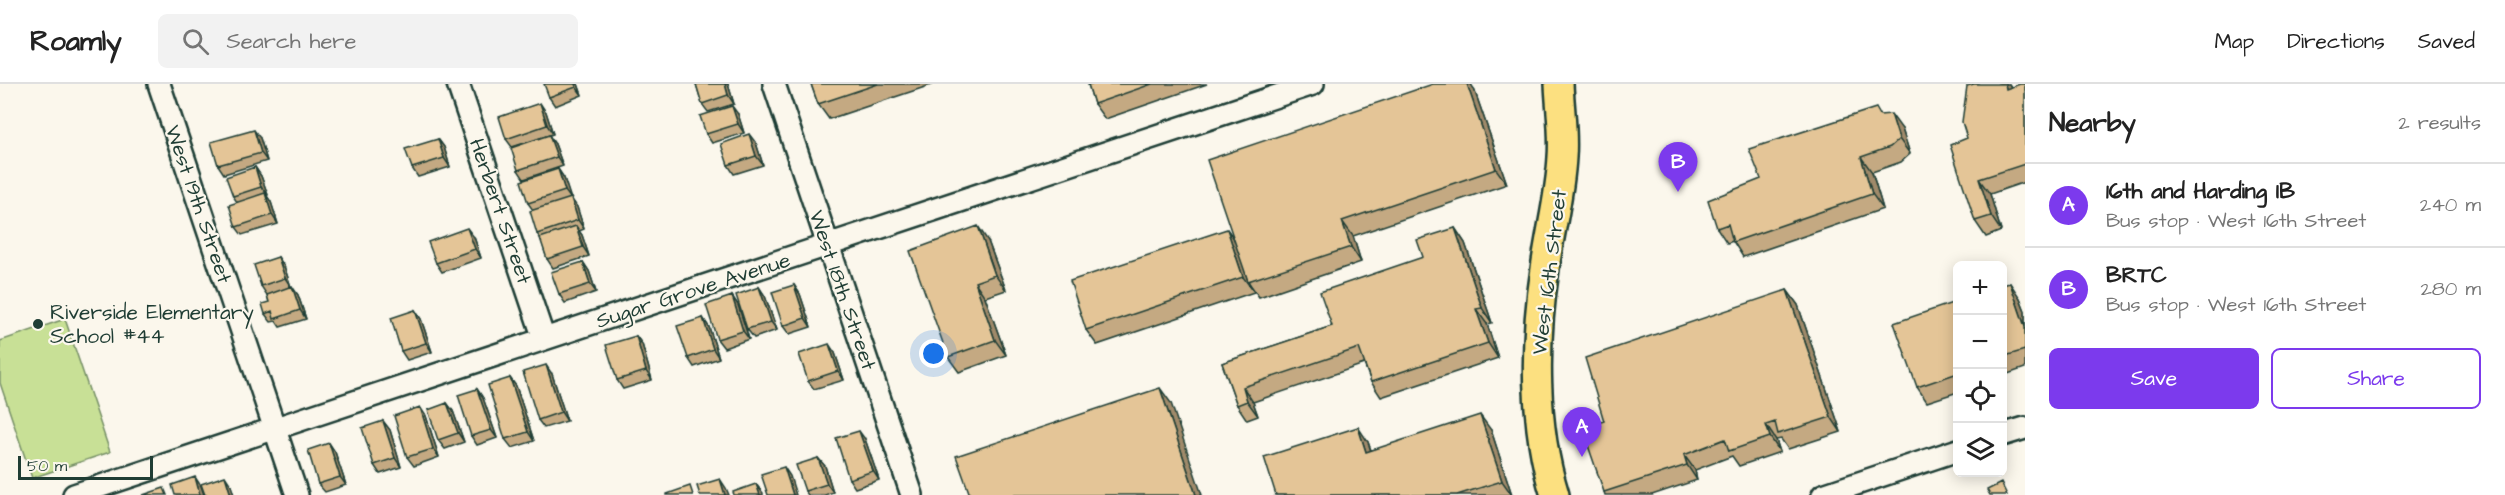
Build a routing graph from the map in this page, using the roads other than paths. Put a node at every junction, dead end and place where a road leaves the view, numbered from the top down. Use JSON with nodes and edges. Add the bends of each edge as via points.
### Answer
{"nodes":[{"id":1,"x":159,"y":84,"type":"edge"},
{"id":2,"x":458,"y":84,"type":"edge"},
{"id":3,"x":774,"y":84,"type":"edge"},
{"id":4,"x":1313,"y":84,"type":"edge"},
{"id":5,"x":1559,"y":84,"type":"edge"},
{"id":6,"x":828,"y":245,"type":"junction"},
{"id":7,"x":544,"y":339,"type":"junction"},
{"id":8,"x":275,"y":428,"type":"junction"},
{"id":9,"x":2025,"y":428,"type":"edge"},
{"id":10,"x":2007,"y":433,"type":"edge"},
{"id":11,"x":1953,"y":452,"type":"edge"},
{"id":12,"x":74,"y":495,"type":"edge"},
{"id":13,"x":297,"y":495,"type":"edge"},
{"id":14,"x":912,"y":495,"type":"edge"},
{"id":15,"x":1555,"y":495,"type":"edge"},
{"id":16,"x":1823,"y":495,"type":"edge"}],
"edges":[{"from":1,"to":8,"type":"street","name":"West 19th Street"},
{"from":2,"to":7,"type":"street","name":"Herbert Street"},
{"from":3,"to":6,"type":"street","name":"West 18th Street"},
{"from":4,"to":6,"type":"street","name":"Sugar Grove Avenue"},
{"from":5,"to":15,"type":"main road","name":"West 16th Street","via":[[1562,159],[1545,267],[1537,367],[1544,442]]},
{"from":6,"to":7,"type":"street","name":"Sugar Grove Avenue"},
{"from":6,"to":14,"type":"street","name":"West 18th Street"},
{"from":7,"to":8,"type":"street","name":"Sugar Grove Avenue"},
{"from":8,"to":12,"type":"street","name":"Sugar Grove Avenue"},
{"from":8,"to":13,"type":"street","name":"West 19th Street"},
{"from":9,"to":10,"type":"street"},
{"from":11,"to":16,"type":"street"}]}
